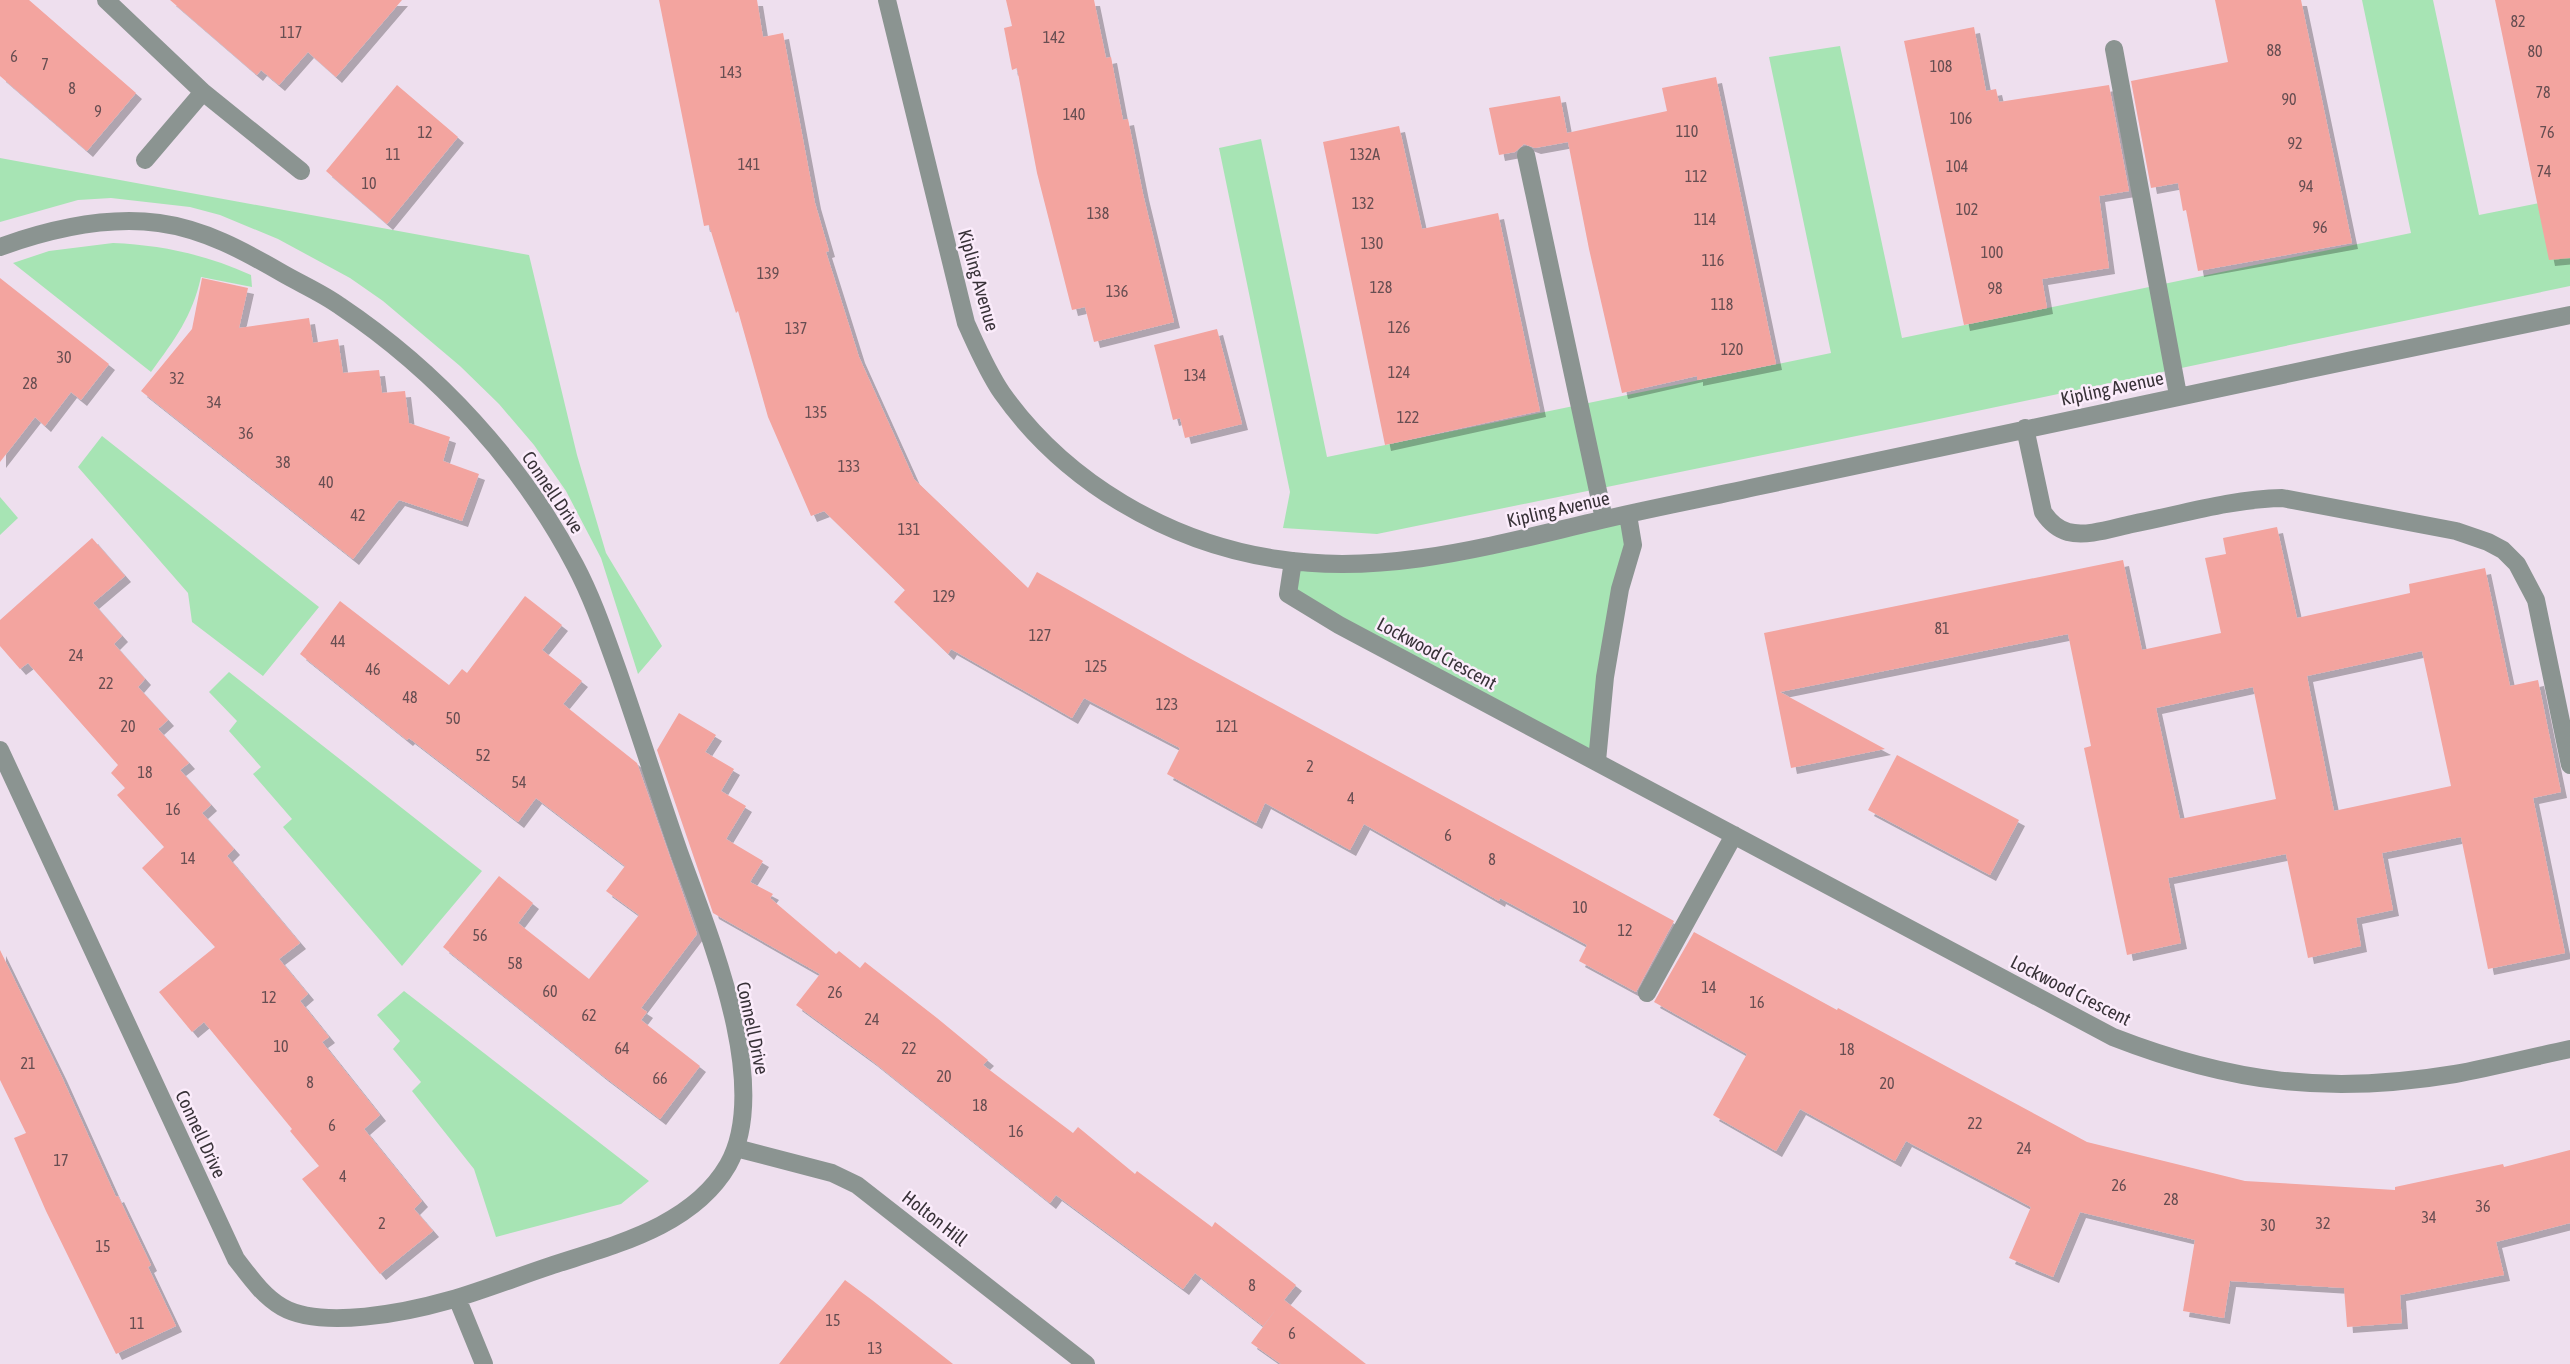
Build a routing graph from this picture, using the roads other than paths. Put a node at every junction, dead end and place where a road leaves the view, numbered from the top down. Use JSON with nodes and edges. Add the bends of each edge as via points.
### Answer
{"nodes":[{"id":1,"x":106,"y":0,"type":"edge"},
{"id":2,"x":887,"y":0,"type":"edge"},
{"id":3,"x":2114,"y":49,"type":"dead end"},
{"id":4,"x":203,"y":92,"type":"junction"},
{"id":5,"x":1526,"y":155,"type":"dead end"},
{"id":6,"x":145,"y":160,"type":"dead end"},
{"id":7,"x":301,"y":171,"type":"dead end"},
{"id":8,"x":0,"y":247,"type":"edge"},
{"id":9,"x":2570,"y":315,"type":"edge"},
{"id":10,"x":2178,"y":395,"type":"junction"},
{"id":11,"x":2025,"y":428,"type":"junction"},
{"id":12,"x":1628,"y":515,"type":"junction"},
{"id":13,"x":1604,"y":519,"type":"junction"},
{"id":14,"x":1293,"y":561,"type":"junction"},
{"id":15,"x":0,"y":750,"type":"edge"},
{"id":16,"x":1597,"y":761,"type":"junction"},
{"id":17,"x":2570,"y":765,"type":"edge"},
{"id":18,"x":1734,"y":835,"type":"junction"},
{"id":19,"x":1647,"y":993,"type":"dead end"},
{"id":20,"x":2570,"y":1049,"type":"edge"},
{"id":21,"x":736,"y":1148,"type":"junction"},
{"id":22,"x":457,"y":1298,"type":"junction"},
{"id":23,"x":484,"y":1364,"type":"edge"},
{"id":24,"x":1086,"y":1364,"type":"edge"}],
"edges":[{"from":1,"to":4,"type":"street"},
{"from":2,"to":14,"type":"street","name":"Kipling Avenue","via":[[966,323],[1002,393],[1068,464],[1124,504],[1212,544]]},
{"from":3,"to":10,"type":"street"},
{"from":4,"to":6,"type":"street"},
{"from":4,"to":7,"type":"street"},
{"from":5,"to":13,"type":"street"},
{"from":8,"to":21,"type":"street","name":"Connell Drive","via":[[58,230],[138,221],[179,226],[224,243],[337,303],[391,343],[436,383],[518,474],[576,567],[601,623],[716,961],[741,1055],[743,1118]]},
{"from":9,"to":10,"type":"street","name":"Kipling Avenue"},
{"from":10,"to":11,"type":"street","name":"Kipling Avenue"},
{"from":11,"to":12,"type":"street","name":"Kipling Avenue"},
{"from":11,"to":17,"type":"street","via":[[2043,513],[2069,533],[2282,498],[2456,531],[2502,550],[2517,564],[2536,600]]},
{"from":12,"to":13,"type":"street","name":"Kipling Avenue"},
{"from":12,"to":16,"type":"street","via":[[1633,545],[1620,589],[1605,677]]},
{"from":13,"to":14,"type":"street","name":"Kipling Avenue","via":[[1409,561],[1349,565]]},
{"from":14,"to":16,"type":"street","name":"Lockwood Crescent","via":[[1288,594]]},
{"from":15,"to":22,"type":"street","name":"Connell Drive","via":[[236,1259],[259,1289],[301,1315],[330,1319],[425,1307]]},
{"from":16,"to":18,"type":"street","name":"Lockwood Crescent"},
{"from":18,"to":19,"type":"street"},
{"from":18,"to":20,"type":"street","name":"Lockwood Crescent","via":[[2113,1037],[2196,1066],[2291,1083],[2371,1083],[2454,1074]]},
{"from":21,"to":22,"type":"street","name":"Connell Drive","via":[[699,1200],[640,1236]]},
{"from":21,"to":24,"type":"street","name":"Holton Hill","via":[[832,1172],[857,1185]]},
{"from":22,"to":23,"type":"street"}]}
